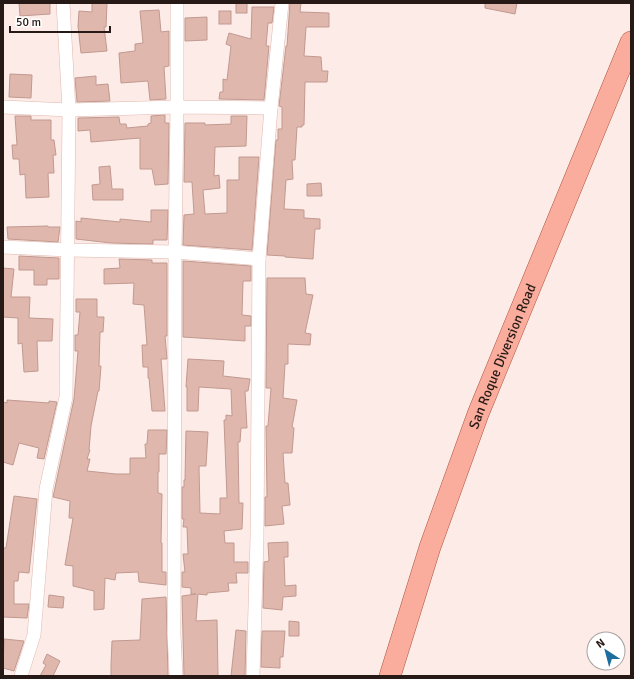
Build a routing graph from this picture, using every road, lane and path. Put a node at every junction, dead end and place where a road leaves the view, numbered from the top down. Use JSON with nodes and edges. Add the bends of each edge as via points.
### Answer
{"nodes":[{"id":1,"x":63,"y":3,"type":"edge"},
{"id":2,"x":177,"y":3,"type":"edge"},
{"id":3,"x":282,"y":3,"type":"edge"},
{"id":4,"x":631,"y":42,"type":"edge"},
{"id":5,"x":3,"y":107,"type":"edge"},
{"id":6,"x":177,"y":107,"type":"junction"},
{"id":7,"x":270,"y":108,"type":"junction"},
{"id":8,"x":69,"y":110,"type":"junction"},
{"id":9,"x":3,"y":247,"type":"edge"},
{"id":10,"x":68,"y":250,"type":"junction"},
{"id":11,"x":175,"y":252,"type":"junction"},
{"id":12,"x":259,"y":259,"type":"junction"},
{"id":13,"x":21,"y":676,"type":"edge"},
{"id":14,"x":176,"y":676,"type":"edge"},
{"id":15,"x":254,"y":676,"type":"edge"},
{"id":16,"x":390,"y":676,"type":"edge"}],
"edges":[{"from":1,"to":8,"type":"street"},
{"from":2,"to":6,"type":"street"},
{"from":3,"to":7,"type":"street"},
{"from":4,"to":16,"type":"main road","name":"San Roque Diversion Road","via":[[478,414],[430,547]]},
{"from":5,"to":8,"type":"street"},
{"from":6,"to":7,"type":"street"},
{"from":6,"to":8,"type":"street"},
{"from":6,"to":11,"type":"street"},
{"from":7,"to":12,"type":"street"},
{"from":8,"to":10,"type":"street"},
{"from":9,"to":10,"type":"street"},
{"from":10,"to":11,"type":"street"},
{"from":10,"to":13,"type":"street","via":[[66,397],[46,489],[34,635]]},
{"from":11,"to":12,"type":"street"},
{"from":11,"to":14,"type":"street"},
{"from":12,"to":15,"type":"street"}]}
